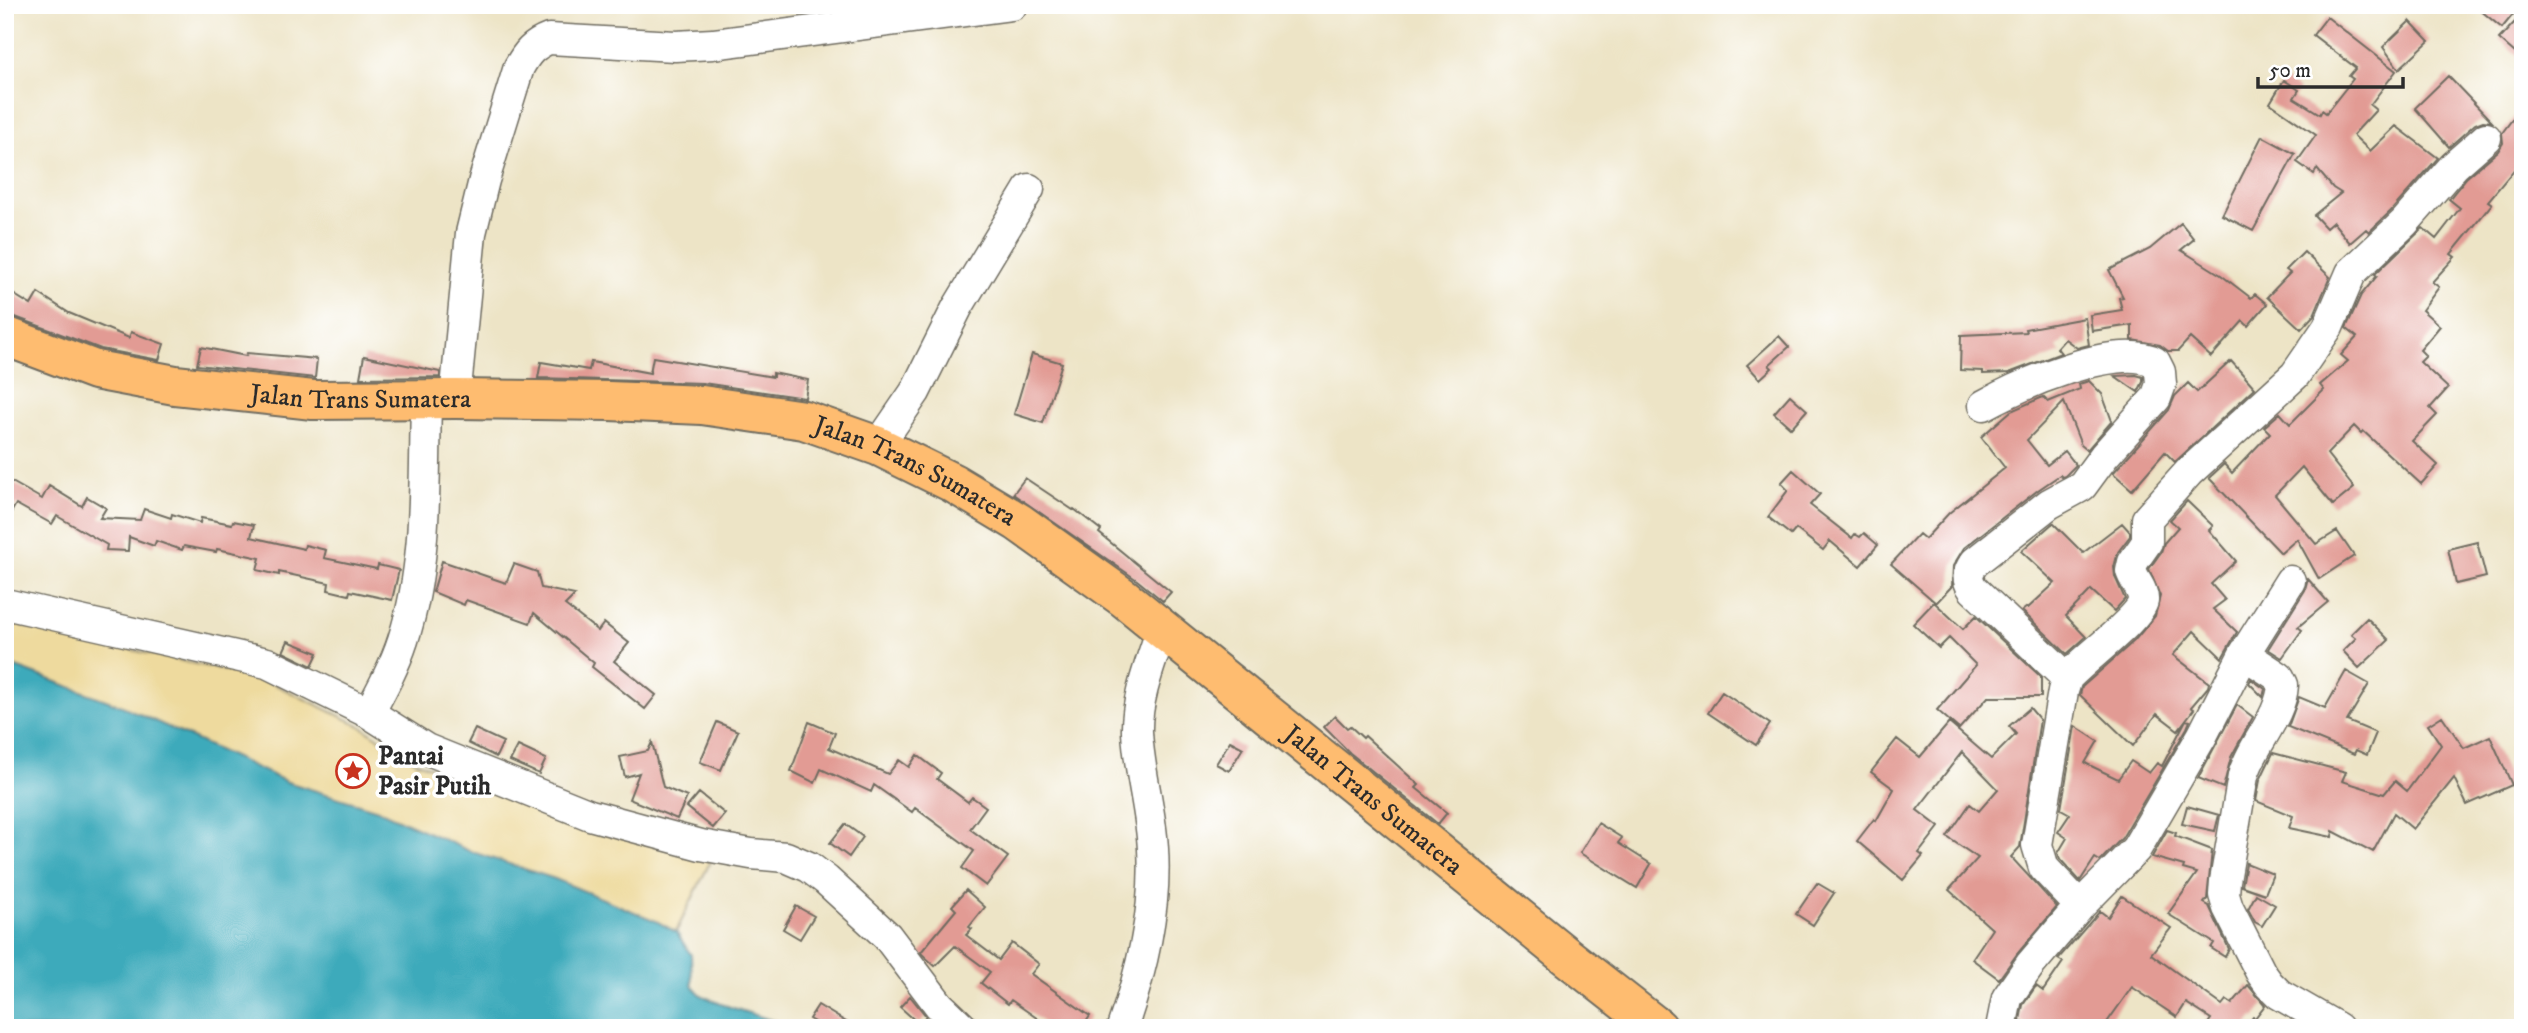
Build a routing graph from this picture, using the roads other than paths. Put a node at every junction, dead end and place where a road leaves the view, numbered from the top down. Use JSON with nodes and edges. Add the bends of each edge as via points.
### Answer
{"nodes":[{"id":1,"x":1012,"y":5,"type":"edge"},
{"id":2,"x":2486,"y":138,"type":"dead end"},
{"id":3,"x":1029,"y":189,"type":"dead end"},
{"id":4,"x":5,"y":336,"type":"edge"},
{"id":5,"x":441,"y":399,"type":"junction"},
{"id":6,"x":1984,"y":405,"type":"dead end"},
{"id":7,"x":878,"y":446,"type":"junction"},
{"id":8,"x":2290,"y":581,"type":"dead end"},
{"id":9,"x":5,"y":604,"type":"edge"},
{"id":10,"x":1162,"y":628,"type":"junction"},
{"id":11,"x":2244,"y":654,"type":"junction"},
{"id":12,"x":2067,"y":678,"type":"junction"},
{"id":13,"x":369,"y":713,"type":"junction"},
{"id":14,"x":2080,"y":906,"type":"junction"},
{"id":15,"x":963,"y":1028,"type":"edge"},
{"id":16,"x":1122,"y":1028,"type":"edge"},
{"id":17,"x":1658,"y":1028,"type":"edge"},
{"id":18,"x":2001,"y":1028,"type":"edge"},
{"id":19,"x":2338,"y":1028,"type":"edge"}],
"edges":[{"from":1,"to":5,"type":"street","via":[[713,44],[549,38],[536,44],[519,67],[476,206]]},
{"from":2,"to":12,"type":"street","via":[[2351,273],[2328,327],[2295,374],[2151,513],[2146,522],[2147,542],[2131,568],[2142,593],[2141,606]]},
{"from":3,"to":7,"type":"street","via":[[957,308],[915,392]]},
{"from":4,"to":5,"type":"highway","name":"Jalan Trans Sumatera","via":[[95,370],[175,385],[313,400]]},
{"from":5,"to":7,"type":"highway","name":"Jalan Trans Sumatera","via":[[702,405],[804,420]]},
{"from":5,"to":13,"type":"street","via":[[422,554],[404,638]]},
{"from":6,"to":12,"type":"street","via":[[2011,390],[2084,364],[2141,357],[2155,362],[2160,372],[2156,398],[2082,486],[2036,514],[1969,571],[1973,589]]},
{"from":7,"to":10,"type":"highway","name":"Jalan Trans Sumatera","via":[[1018,522]]},
{"from":8,"to":11,"type":"street"},
{"from":9,"to":13,"type":"street","via":[[267,663]]},
{"from":10,"to":16,"type":"street","via":[[1140,703],[1137,731],[1153,848],[1153,901]]},
{"from":10,"to":17,"type":"highway","name":"Jalan Trans Sumatera"},
{"from":11,"to":14,"type":"street","via":[[2136,849]]},
{"from":11,"to":19,"type":"street","via":[[2279,677],[2283,685],[2280,702],[2247,761],[2224,895],[2269,984],[2278,994]]},
{"from":12,"to":14,"type":"street","via":[[2037,845],[2044,868]]},
{"from":13,"to":15,"type":"street","via":[[426,749],[590,815],[701,845],[786,857],[809,867],[887,936],[939,1005]]},
{"from":14,"to":18,"type":"street","via":[[2007,998]]}]}
